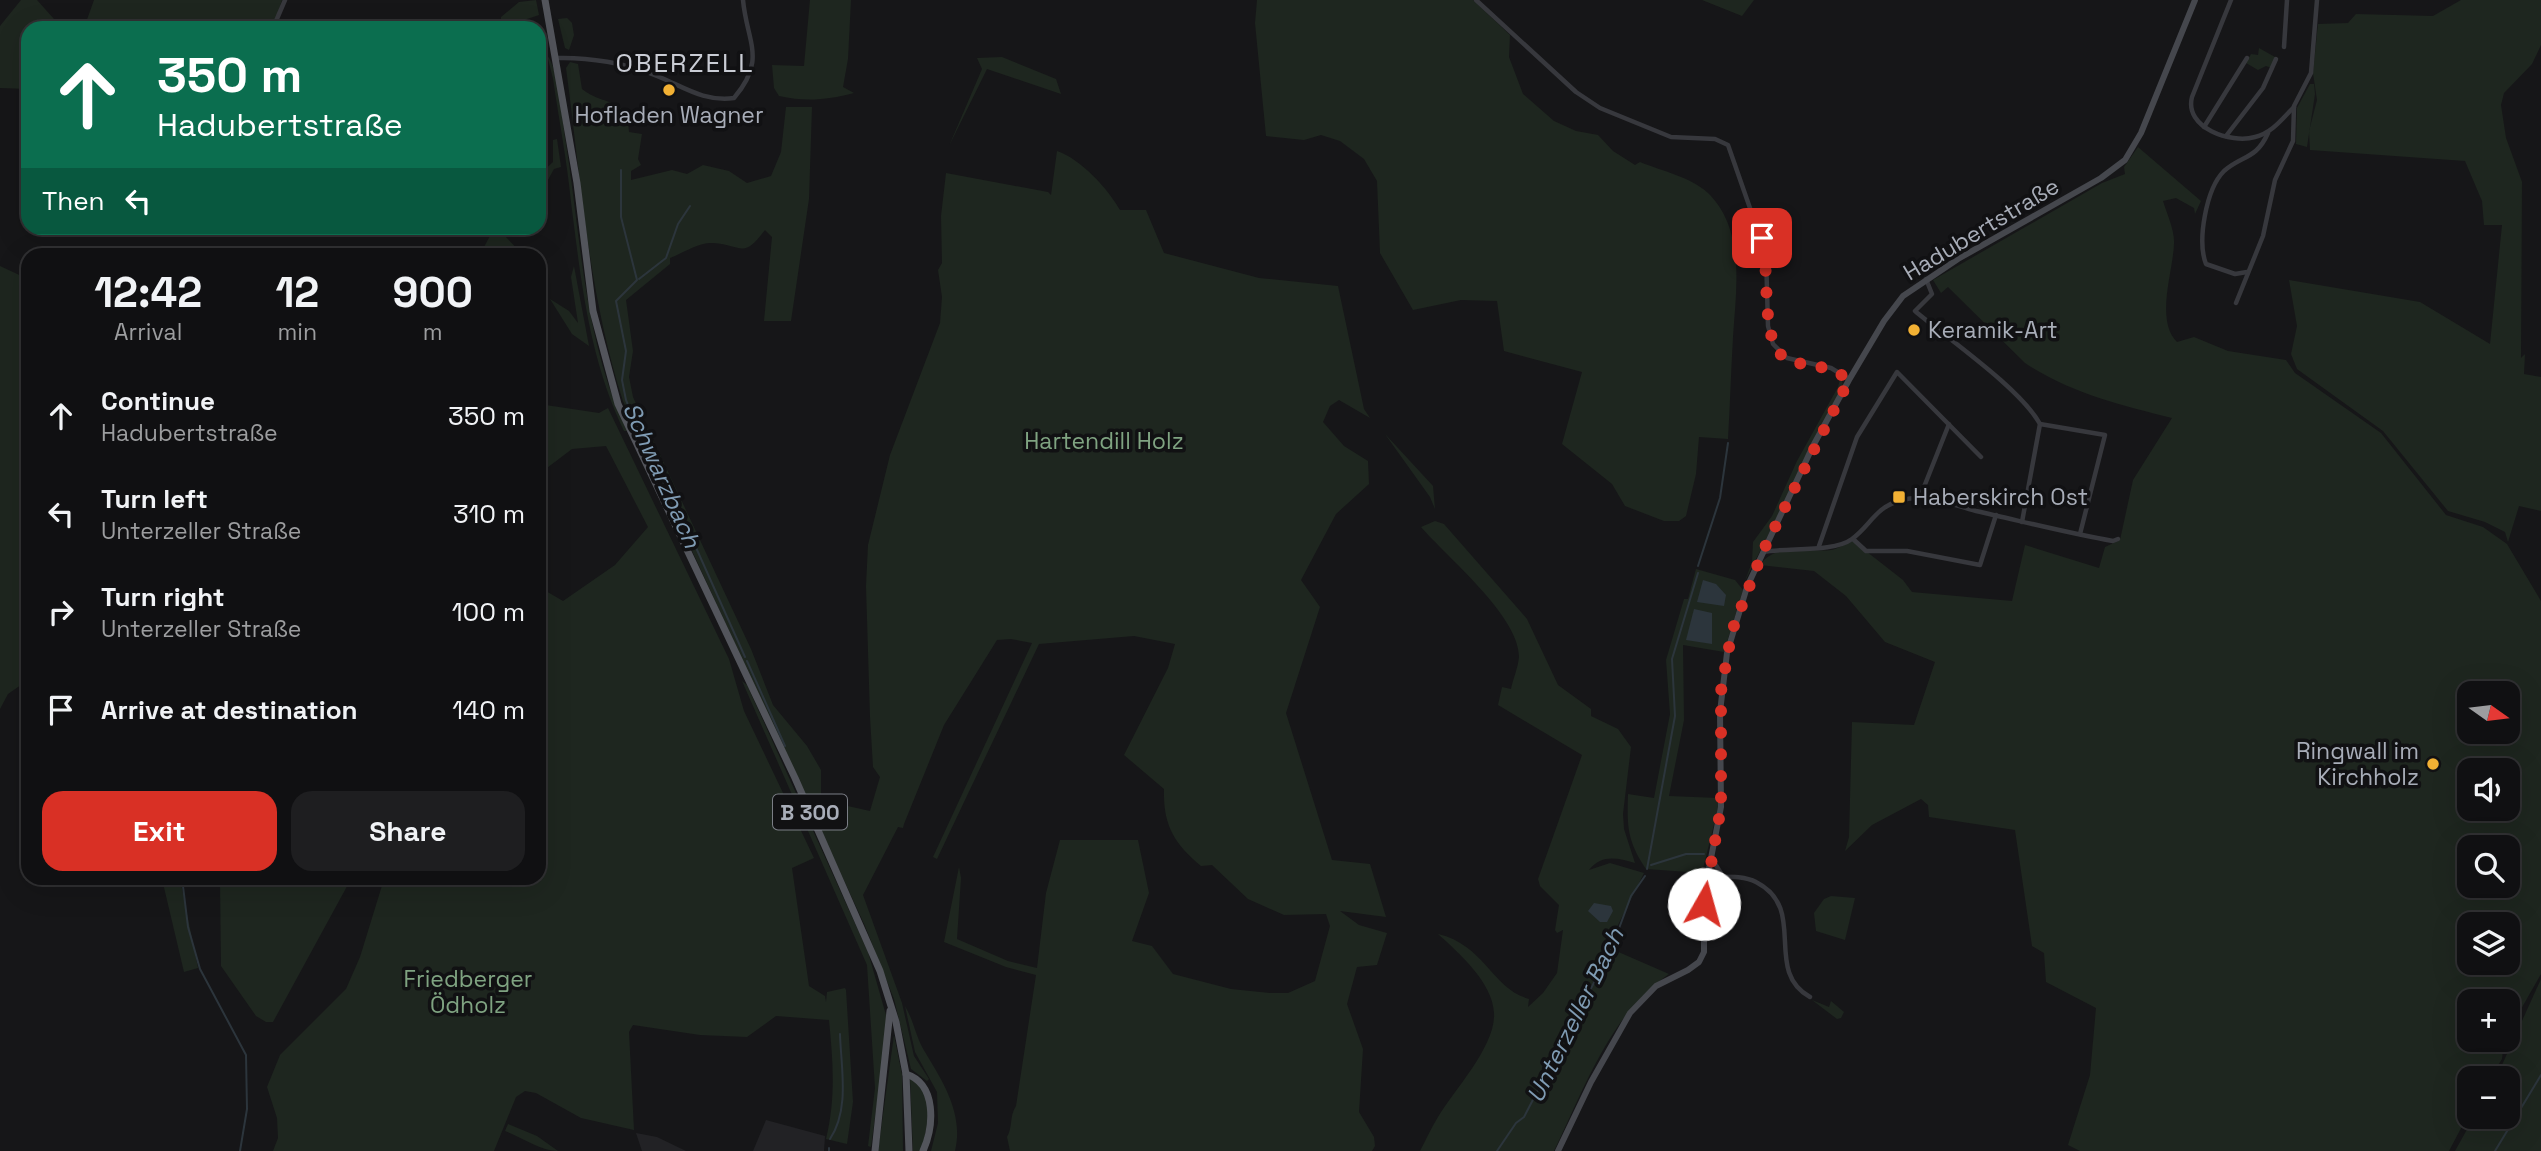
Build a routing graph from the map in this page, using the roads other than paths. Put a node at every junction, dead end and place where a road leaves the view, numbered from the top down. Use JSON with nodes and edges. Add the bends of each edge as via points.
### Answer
{"nodes":[{"id":1,"x":285,"y":0,"type":"edge"},
{"id":2,"x":545,"y":0,"type":"edge"},
{"id":3,"x":743,"y":0,"type":"edge"},
{"id":4,"x":1476,"y":0,"type":"edge"},
{"id":5,"x":2195,"y":0,"type":"edge"},
{"id":6,"x":2231,"y":0,"type":"edge"},
{"id":7,"x":2287,"y":0,"type":"edge"},
{"id":8,"x":2317,"y":0,"type":"edge"},
{"id":9,"x":276,"y":21,"type":"edge"},
{"id":10,"x":2284,"y":47,"type":"dead end"},
{"id":11,"x":556,"y":58,"type":"junction"},
{"id":12,"x":2247,"y":58,"type":"dead end"},
{"id":13,"x":2276,"y":59,"type":"dead end"},
{"id":14,"x":2294,"y":106,"type":"junction"},
{"id":15,"x":2204,"y":127,"type":"junction"},
{"id":16,"x":2268,"y":133,"type":"junction"},
{"id":17,"x":2226,"y":136,"type":"junction"},
{"id":18,"x":2248,"y":272,"type":"junction"},
{"id":19,"x":1926,"y":279,"type":"junction"},
{"id":20,"x":2235,"y":303,"type":"dead end"},
{"id":21,"x":1849,"y":380,"type":"junction"},
{"id":22,"x":1950,"y":424,"type":"junction"},
{"id":23,"x":2040,"y":424,"type":"junction"},
{"id":24,"x":1981,"y":457,"type":"dead end"},
{"id":25,"x":1920,"y":497,"type":"junction"},
{"id":26,"x":1996,"y":516,"type":"junction"},
{"id":27,"x":2022,"y":522,"type":"junction"},
{"id":28,"x":2080,"y":534,"type":"junction"},
{"id":29,"x":1853,"y":539,"type":"junction"},
{"id":30,"x":2118,"y":539,"type":"dead end"},
{"id":31,"x":1819,"y":546,"type":"junction"},
{"id":32,"x":1762,"y":552,"type":"junction"},
{"id":33,"x":1712,"y":858,"type":"junction"},
{"id":34,"x":1707,"y":876,"type":"junction"},
{"id":35,"x":1724,"y":878,"type":"junction"},
{"id":36,"x":1810,"y":997,"type":"dead end"},
{"id":37,"x":890,"y":999,"type":"junction"},
{"id":38,"x":906,"y":1074,"type":"junction"},
{"id":39,"x":875,"y":1151,"type":"edge"},
{"id":40,"x":909,"y":1151,"type":"edge"},
{"id":41,"x":923,"y":1151,"type":"edge"},
{"id":42,"x":1558,"y":1151,"type":"edge"}],
"edges":[{"from":1,"to":9,"type":"street"},
{"from":2,"to":11,"type":"main road","number":"B 300"},
{"from":3,"to":11,"type":"street","via":[[754,58],[748,79],[734,98],[701,97],[635,69]]},
{"from":4,"to":21,"type":"street","via":[[1576,92],[1600,108],[1671,137],[1715,139],[1728,145],[1766,254],[1768,326],[1773,344],[1787,358],[1831,368]]},
{"from":5,"to":19,"type":"street","name":"Hadubertstraße","via":[[2141,134],[2125,160]]},
{"from":6,"to":15,"type":"street","via":[[2190,103],[2191,113]]},
{"from":7,"to":10,"type":"street"},
{"from":8,"to":14,"type":"street","via":[[2311,73]]},
{"from":11,"to":37,"type":"main road","number":"B 300","via":[[593,311],[618,404],[795,778]]},
{"from":12,"to":15,"type":"street"},
{"from":13,"to":17,"type":"street","via":[[2263,88]]},
{"from":14,"to":16,"type":"street"},
{"from":14,"to":18,"type":"street","via":[[2293,141],[2275,180],[2263,236]]},
{"from":15,"to":17,"type":"street"},
{"from":16,"to":17,"type":"street","via":[[2243,139]]},
{"from":16,"to":18,"type":"street","via":[[2252,156],[2224,172],[2206,205],[2206,264],[2235,274]]},
{"from":18,"to":20,"type":"street"},
{"from":19,"to":21,"type":"street","name":"Hadubertstraße","via":[[1893,307]]},
{"from":19,"to":23,"type":"street","via":[[1933,293],[1915,311],[2016,395]]},
{"from":21,"to":32,"type":"street","name":"Hadubertstraße"},
{"from":22,"to":24,"type":"street"},
{"from":22,"to":25,"type":"street"},
{"from":22,"to":31,"type":"street","via":[[1896,372],[1857,437]]},
{"from":23,"to":27,"type":"street"},
{"from":23,"to":28,"type":"street","via":[[2105,435]]},
{"from":25,"to":26,"type":"street"},
{"from":25,"to":29,"type":"street","via":[[1885,506]]},
{"from":26,"to":27,"type":"street"},
{"from":26,"to":29,"type":"street","via":[[1980,565],[1907,551],[1866,551]]},
{"from":27,"to":28,"type":"street"},
{"from":28,"to":30,"type":"street"},
{"from":29,"to":31,"type":"street","via":[[1831,548]]},
{"from":31,"to":32,"type":"street"},
{"from":32,"to":33,"type":"street","name":"Hadubertstraße","via":[[1737,613],[1727,653],[1721,691],[1721,807]]},
{"from":33,"to":34,"type":"street","name":"Hadubertstraße"},
{"from":33,"to":35,"type":"street"},
{"from":34,"to":35,"type":"street"},
{"from":34,"to":42,"type":"street","name":"Hadubertstraße","via":[[1704,952],[1699,962],[1656,986],[1630,1013]]},
{"from":35,"to":36,"type":"street","via":[[1754,880],[1772,893],[1782,909],[1787,977]]},
{"from":37,"to":38,"type":"main road","number":"B 300"},
{"from":37,"to":39,"type":"main road"},
{"from":38,"to":40,"type":"main road","number":"B 300"},
{"from":38,"to":41,"type":"main road","via":[[928,1091],[930,1128]]}]}
